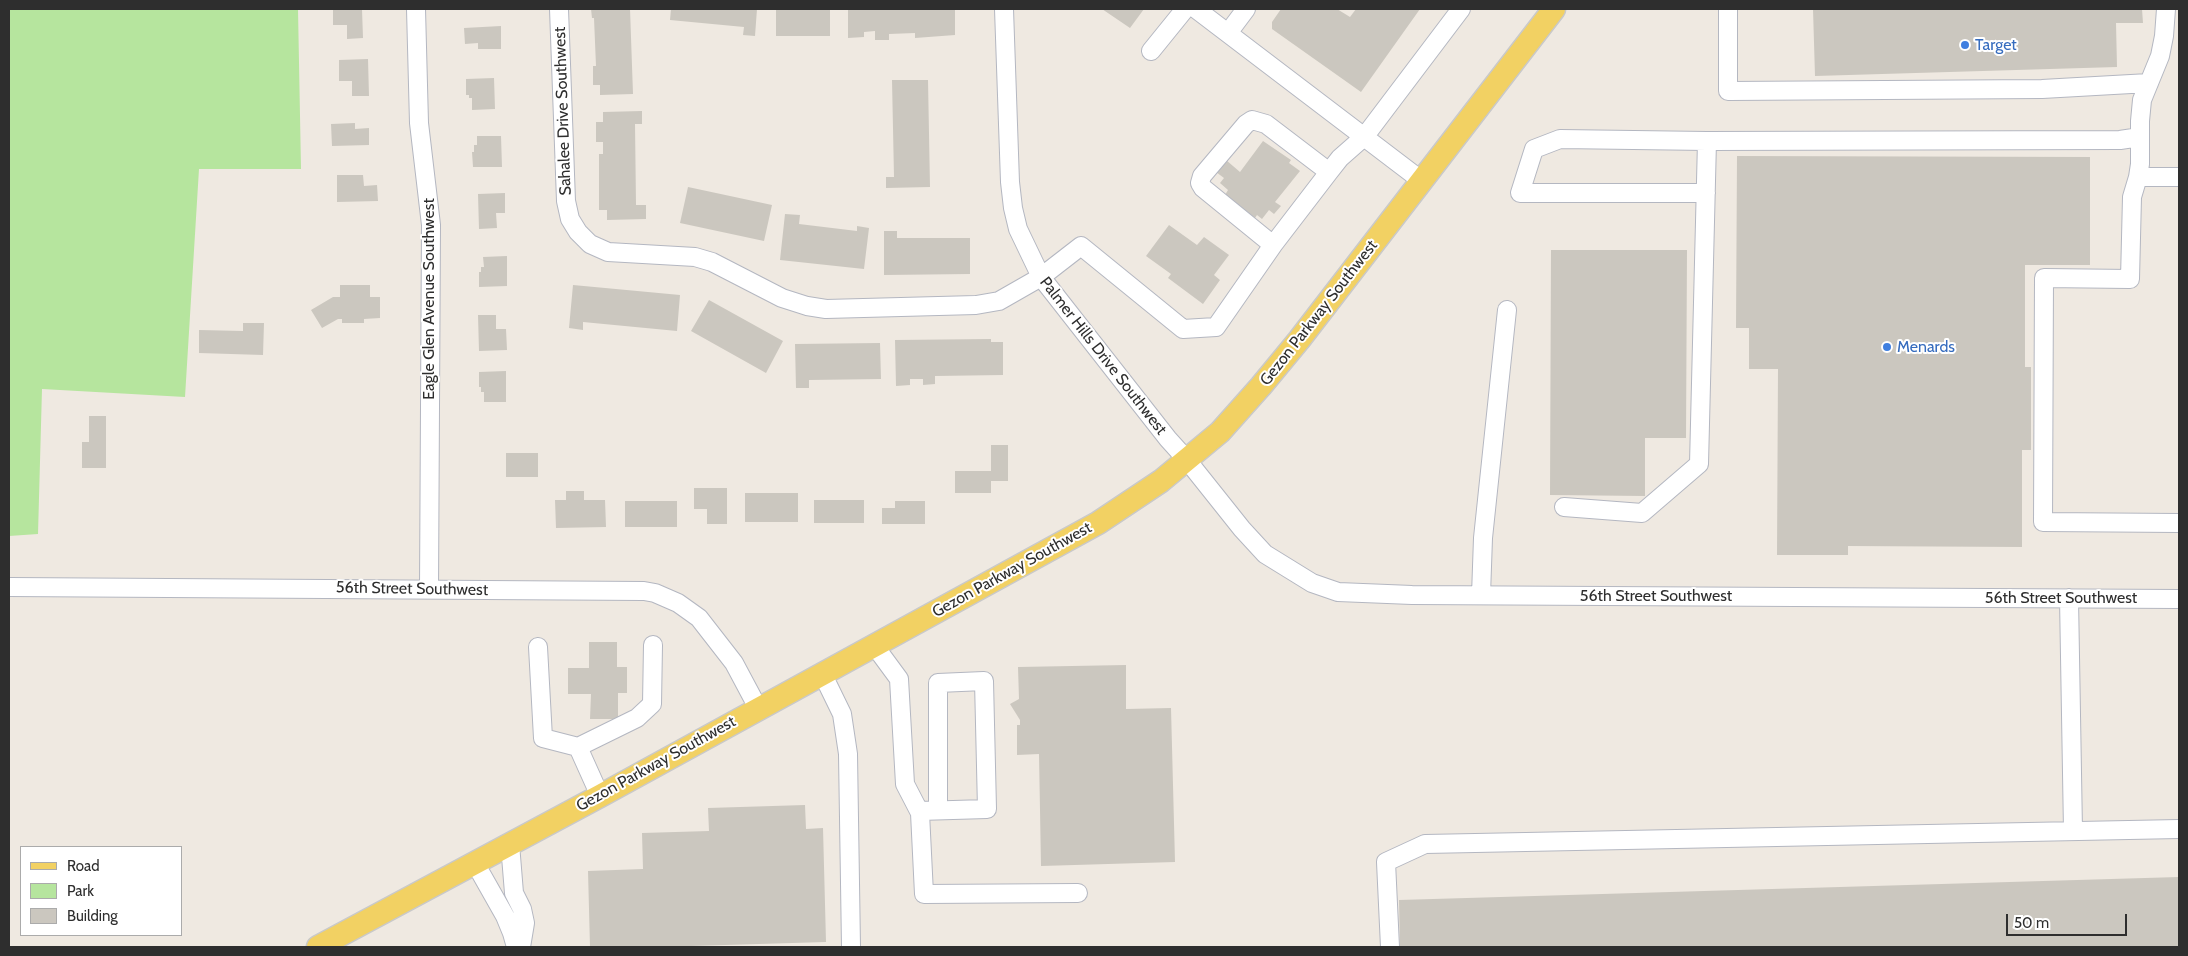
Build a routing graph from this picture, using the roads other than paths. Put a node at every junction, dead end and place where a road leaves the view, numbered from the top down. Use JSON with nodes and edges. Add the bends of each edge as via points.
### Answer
{"nodes":[{"id":1,"x":416,"y":9,"type":"edge"},
{"id":2,"x":559,"y":9,"type":"edge"},
{"id":3,"x":1004,"y":9,"type":"edge"},
{"id":4,"x":1185,"y":9,"type":"edge"},
{"id":5,"x":1196,"y":9,"type":"edge"},
{"id":6,"x":1246,"y":9,"type":"edge"},
{"id":7,"x":1461,"y":9,"type":"edge"},
{"id":8,"x":1554,"y":9,"type":"edge"},
{"id":9,"x":1728,"y":9,"type":"edge"},
{"id":10,"x":2166,"y":9,"type":"edge"},
{"id":11,"x":1228,"y":33,"type":"junction"},
{"id":12,"x":1151,"y":51,"type":"dead end"},
{"id":13,"x":2149,"y":83,"type":"junction"},
{"id":14,"x":1365,"y":136,"type":"junction"},
{"id":15,"x":2140,"y":137,"type":"junction"},
{"id":16,"x":1707,"y":141,"type":"junction"},
{"id":17,"x":1329,"y":172,"type":"junction"},
{"id":18,"x":2179,"y":177,"type":"edge"},
{"id":19,"x":2138,"y":178,"type":"junction"},
{"id":20,"x":1422,"y":181,"type":"junction"},
{"id":21,"x":1706,"y":194,"type":"junction"},
{"id":22,"x":1273,"y":245,"type":"junction"},
{"id":23,"x":1041,"y":277,"type":"junction"},
{"id":24,"x":1507,"y":310,"type":"dead end"},
{"id":25,"x":1187,"y":460,"type":"junction"},
{"id":26,"x":1564,"y":507,"type":"dead end"},
{"id":27,"x":2179,"y":523,"type":"edge"},
{"id":28,"x":9,"y":587,"type":"edge"},
{"id":29,"x":429,"y":589,"type":"junction"},
{"id":30,"x":1481,"y":595,"type":"junction"},
{"id":31,"x":2069,"y":598,"type":"junction"},
{"id":32,"x":2179,"y":599,"type":"edge"},
{"id":33,"x":653,"y":645,"type":"dead end"},
{"id":34,"x":874,"y":645,"type":"junction"},
{"id":35,"x":538,"y":647,"type":"dead end"},
{"id":36,"x":822,"y":673,"type":"junction"},
{"id":37,"x":758,"y":708,"type":"junction"},
{"id":38,"x":578,"y":747,"type":"junction"},
{"id":39,"x":600,"y":796,"type":"junction"},
{"id":40,"x":938,"y":810,"type":"junction"},
{"id":41,"x":919,"y":811,"type":"junction"},
{"id":42,"x":2179,"y":829,"type":"edge"},
{"id":43,"x":2073,"y":831,"type":"junction"},
{"id":44,"x":510,"y":844,"type":"junction"},
{"id":45,"x":475,"y":863,"type":"junction"},
{"id":46,"x":1078,"y":893,"type":"dead end"},
{"id":47,"x":318,"y":947,"type":"edge"},
{"id":48,"x":516,"y":947,"type":"edge"},
{"id":49,"x":521,"y":947,"type":"edge"},
{"id":50,"x":851,"y":947,"type":"edge"},
{"id":51,"x":1390,"y":947,"type":"edge"}],
"edges":[{"from":1,"to":29,"type":"street","name":"Eagle Glen Avenue Southwest","via":[[419,123],[431,225]]},
{"from":2,"to":23,"type":"street","name":"Sahalee Drive Southwest","via":[[564,192],[570,219],[583,238],[600,248],[617,253],[704,259],[782,298],[818,308],[988,304],[999,302]]},
{"from":3,"to":23,"type":"street","name":"Palmer Hills Drive Southwest","via":[[1013,208],[1018,230]]},
{"from":4,"to":12,"type":"street"},
{"from":5,"to":11,"type":"street"},
{"from":6,"to":11,"type":"street"},
{"from":7,"to":14,"type":"street"},
{"from":8,"to":20,"type":"main road","name":"Gezon Parkway Southwest"},
{"from":9,"to":13,"type":"street","via":[[1728,91],[2042,89]]},
{"from":10,"to":13,"type":"street","via":[[2160,56]]},
{"from":11,"to":14,"type":"street"},
{"from":13,"to":15,"type":"street","via":[[2142,100]]},
{"from":14,"to":17,"type":"street"},
{"from":14,"to":20,"type":"street"},
{"from":15,"to":16,"type":"street","via":[[2120,140]]},
{"from":15,"to":19,"type":"street"},
{"from":16,"to":21,"type":"street"},
{"from":16,"to":21,"type":"street","via":[[1560,139],[1534,149],[1520,193]]},
{"from":17,"to":22,"type":"street"},
{"from":17,"to":22,"type":"street","via":[[1266,124],[1252,120],[1202,176],[1202,188]]},
{"from":18,"to":19,"type":"street"},
{"from":19,"to":27,"type":"street","via":[[2132,197],[2130,279],[2044,278],[2043,522]]},
{"from":20,"to":25,"type":"main road","name":"Gezon Parkway Southwest","via":[[1262,386],[1220,432]]},
{"from":21,"to":26,"type":"street","via":[[1699,464],[1642,513]]},
{"from":22,"to":23,"type":"street","via":[[1216,327],[1183,329],[1081,246]]},
{"from":23,"to":25,"type":"street","name":"Palmer Hills Drive Southwest"},
{"from":24,"to":30,"type":"street","via":[[1482,538]]},
{"from":25,"to":30,"type":"street","name":"56th Street Southwest","via":[[1265,554],[1312,584],[1338,592]]},
{"from":25,"to":34,"type":"main road","name":"Gezon Parkway Southwest","via":[[1132,502],[1098,523]]},
{"from":28,"to":29,"type":"street","name":"56th Street Southwest"},
{"from":29,"to":37,"type":"street","name":"56th Street Southwest","via":[[633,590],[667,597],[690,610],[708,627],[734,663]]},
{"from":30,"to":31,"type":"street","name":"56th Street Southwest"},
{"from":31,"to":32,"type":"street","name":"56th Street Southwest"},
{"from":31,"to":43,"type":"street"},
{"from":33,"to":38,"type":"street","via":[[652,704],[637,718]]},
{"from":34,"to":36,"type":"main road","name":"Gezon Parkway Southwest"},
{"from":34,"to":41,"type":"street","via":[[899,679],[905,784]]},
{"from":35,"to":38,"type":"street","via":[[542,738]]},
{"from":36,"to":37,"type":"main road","name":"Gezon Parkway Southwest"},
{"from":36,"to":50,"type":"street","via":[[842,714],[848,754]]},
{"from":37,"to":39,"type":"main road","name":"Gezon Parkway Southwest"},
{"from":38,"to":39,"type":"street"},
{"from":39,"to":44,"type":"main road","name":"Gezon Parkway Southwest"},
{"from":40,"to":40,"type":"street","via":[[986,809],[984,681],[938,683]]},
{"from":40,"to":41,"type":"street"},
{"from":41,"to":46,"type":"street","via":[[924,894]]},
{"from":42,"to":43,"type":"street"},
{"from":43,"to":51,"type":"street","via":[[1425,844],[1386,862]]},
{"from":44,"to":45,"type":"main road","name":"Gezon Parkway Southwest"},
{"from":44,"to":49,"type":"street","via":[[514,893],[525,923]]},
{"from":45,"to":47,"type":"main road","name":"Gezon Parkway Southwest"},
{"from":45,"to":48,"type":"street","via":[[505,916]]}]}
